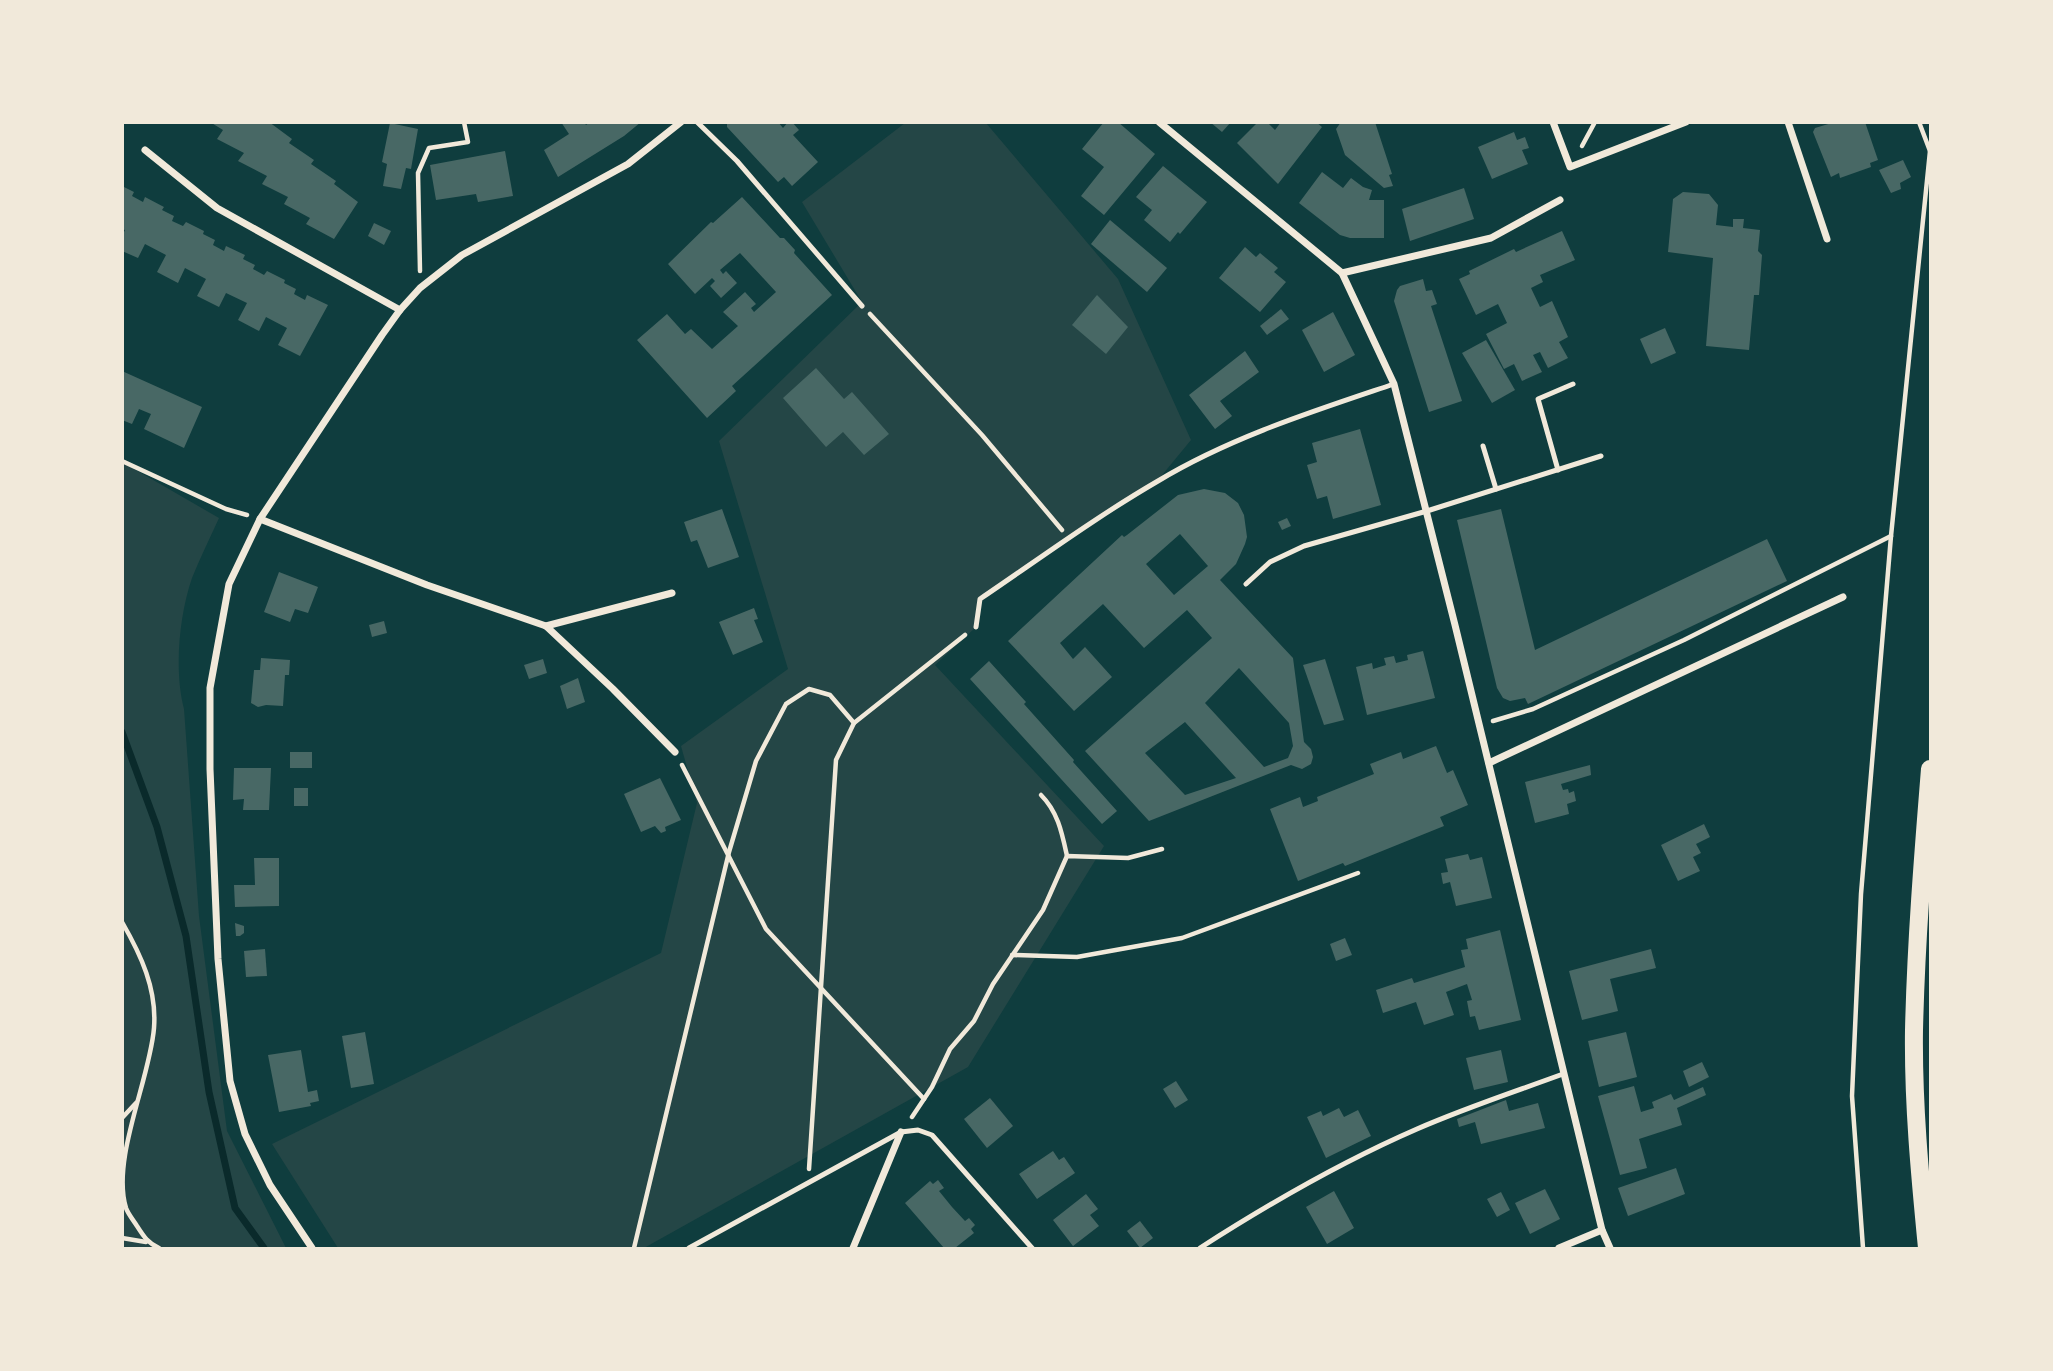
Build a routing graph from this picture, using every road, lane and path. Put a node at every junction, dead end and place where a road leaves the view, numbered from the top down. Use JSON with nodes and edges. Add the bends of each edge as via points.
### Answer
{"nodes":[{"id":1,"x":464,"y":122,"type":"edge"},
{"id":2,"x":681,"y":122,"type":"edge"},
{"id":3,"x":697,"y":122,"type":"edge"},
{"id":4,"x":1159,"y":122,"type":"edge"},
{"id":5,"x":1553,"y":122,"type":"edge"},
{"id":6,"x":1686,"y":122,"type":"edge"},
{"id":7,"x":1788,"y":122,"type":"edge"},
{"id":8,"x":1919,"y":122,"type":"edge"},
{"id":9,"x":145,"y":150,"type":"dead end"},
{"id":10,"x":1930,"y":151,"type":"edge"},
{"id":11,"x":1560,"y":200,"type":"dead end"},
{"id":12,"x":1827,"y":239,"type":"dead end"},
{"id":13,"x":1342,"y":273,"type":"junction"},
{"id":14,"x":420,"y":288,"type":"junction"},
{"id":15,"x":862,"y":306,"type":"joint"},
{"id":16,"x":400,"y":310,"type":"junction"},
{"id":17,"x":1394,"y":384,"type":"junction"},
{"id":18,"x":1573,"y":384,"type":"dead end"},
{"id":19,"x":1483,"y":446,"type":"dead end"},
{"id":20,"x":1601,"y":456,"type":"dead end"},
{"id":21,"x":122,"y":461,"type":"edge"},
{"id":22,"x":1558,"y":470,"type":"junction"},
{"id":23,"x":1496,"y":489,"type":"junction"},
{"id":24,"x":1427,"y":511,"type":"junction"},
{"id":25,"x":260,"y":519,"type":"junction"},
{"id":26,"x":1891,"y":536,"type":"junction"},
{"id":27,"x":1069,"y":539,"type":"junction"},
{"id":28,"x":1246,"y":584,"type":"dead end"},
{"id":29,"x":672,"y":593,"type":"dead end"},
{"id":30,"x":1843,"y":597,"type":"dead end"},
{"id":31,"x":546,"y":625,"type":"junction"},
{"id":32,"x":976,"y":627,"type":"joint"},
{"id":33,"x":853,"y":723,"type":"junction"},
{"id":34,"x":1480,"y":726,"type":"junction"},
{"id":35,"x":675,"y":752,"type":"joint"},
{"id":36,"x":1489,"y":763,"type":"junction"},
{"id":37,"x":1930,"y":769,"type":"edge"},
{"id":38,"x":1041,"y":796,"type":"dead end"},
{"id":39,"x":1162,"y":849,"type":"dead end"},
{"id":40,"x":729,"y":852,"type":"junction"},
{"id":41,"x":1067,"y":856,"type":"junction"},
{"id":42,"x":1358,"y":873,"type":"dead end"},
{"id":43,"x":122,"y":922,"type":"edge"},
{"id":44,"x":1012,"y":955,"type":"junction"},
{"id":45,"x":822,"y":987,"type":"junction"},
{"id":46,"x":1563,"y":1074,"type":"junction"},
{"id":47,"x":924,"y":1099,"type":"junction"},
{"id":48,"x":136,"y":1102,"type":"junction"},
{"id":49,"x":122,"y":1118,"type":"edge"},
{"id":50,"x":901,"y":1132,"type":"junction"},
{"id":51,"x":807,"y":1184,"type":"junction"},
{"id":52,"x":1602,"y":1230,"type":"junction"},
{"id":53,"x":122,"y":1238,"type":"edge"},
{"id":54,"x":147,"y":1242,"type":"junction"},
{"id":55,"x":159,"y":1248,"type":"edge"},
{"id":56,"x":312,"y":1248,"type":"edge"},
{"id":57,"x":634,"y":1248,"type":"edge"},
{"id":58,"x":689,"y":1248,"type":"edge"},
{"id":59,"x":853,"y":1248,"type":"edge"},
{"id":60,"x":1032,"y":1248,"type":"edge"},
{"id":61,"x":1200,"y":1248,"type":"edge"},
{"id":62,"x":1559,"y":1248,"type":"edge"},
{"id":63,"x":1610,"y":1248,"type":"edge"},
{"id":64,"x":1863,"y":1248,"type":"edge"},
{"id":65,"x":1927,"y":1248,"type":"edge"}],
"edges":[{"from":1,"to":14,"type":"path","via":[[468,142],[429,148],[418,173]]},
{"from":2,"to":14,"type":"street","via":[[628,164],[462,255]]},
{"from":3,"to":15,"type":"lane","via":[[737,161]]},
{"from":4,"to":13,"type":"street"},
{"from":5,"to":6,"type":"street","via":[[1570,167]]},
{"from":7,"to":12,"type":"street"},
{"from":8,"to":10,"type":"path"},
{"from":9,"to":16,"type":"street","via":[[217,208]]},
{"from":10,"to":26,"type":"path"},
{"from":11,"to":13,"type":"street","via":[[1491,238]]},
{"from":13,"to":17,"type":"street"},
{"from":14,"to":16,"type":"street"},
{"from":15,"to":27,"type":"path","via":[[992,445]]},
{"from":16,"to":25,"type":"street"},
{"from":17,"to":24,"type":"street"},
{"from":17,"to":27,"type":"lane","via":[[1301,415],[1214,452],[1158,480]]},
{"from":18,"to":22,"type":"lane","via":[[1538,399]]},
{"from":19,"to":23,"type":"lane"},
{"from":20,"to":22,"type":"lane"},
{"from":21,"to":25,"type":"path","via":[[226,509]]},
{"from":22,"to":23,"type":"lane"},
{"from":23,"to":24,"type":"lane"},
{"from":24,"to":28,"type":"lane","via":[[1304,546],[1270,562]]},
{"from":24,"to":34,"type":"street"},
{"from":25,"to":31,"type":"street","via":[[427,585]]},
{"from":25,"to":56,"type":"street","via":[[229,584],[210,688],[218,959],[230,1081],[246,1134],[270,1185]]},
{"from":26,"to":34,"type":"path","via":[[1684,640],[1533,709]]},
{"from":26,"to":64,"type":"path","via":[[1861,894],[1852,1083]]},
{"from":27,"to":32,"type":"lane","via":[[980,599]]},
{"from":29,"to":31,"type":"street"},
{"from":30,"to":36,"type":"street"},
{"from":31,"to":35,"type":"street"},
{"from":32,"to":33,"type":"path"},
{"from":33,"to":40,"type":"path","via":[[830,695],[809,689],[786,704],[756,761]]},
{"from":33,"to":45,"type":"path","via":[[836,760]]},
{"from":34,"to":36,"type":"street"},
{"from":35,"to":40,"type":"path"},
{"from":36,"to":46,"type":"street"},
{"from":37,"to":65,"type":"main road","via":[[1914,1033],[1917,1155]]},
{"from":38,"to":41,"type":"path","via":[[1052,807]]},
{"from":39,"to":41,"type":"path","via":[[1128,858]]},
{"from":40,"to":45,"type":"path","via":[[766,929]]},
{"from":40,"to":57,"type":"path"},
{"from":41,"to":44,"type":"path","via":[[1043,910]]},
{"from":42,"to":44,"type":"path","via":[[1182,938],[1077,957]]},
{"from":43,"to":48,"type":"path","via":[[142,957],[152,1000],[154,1026]]},
{"from":44,"to":47,"type":"path","via":[[974,1021],[950,1049]]},
{"from":45,"to":47,"type":"path"},
{"from":45,"to":51,"type":"path"},
{"from":46,"to":52,"type":"street"},
{"from":46,"to":61,"type":"lane","via":[[1417,1129],[1324,1173]]},
{"from":47,"to":50,"type":"path"},
{"from":48,"to":49,"type":"path"},
{"from":48,"to":54,"type":"path","via":[[124,1189],[126,1209]]},
{"from":50,"to":51,"type":"lane"},
{"from":50,"to":59,"type":"street"},
{"from":50,"to":60,"type":"lane","via":[[918,1130],[932,1135]]},
{"from":51,"to":58,"type":"lane"},
{"from":52,"to":62,"type":"street"},
{"from":52,"to":63,"type":"street"},
{"from":53,"to":54,"type":"path"},
{"from":54,"to":55,"type":"path"}]}
